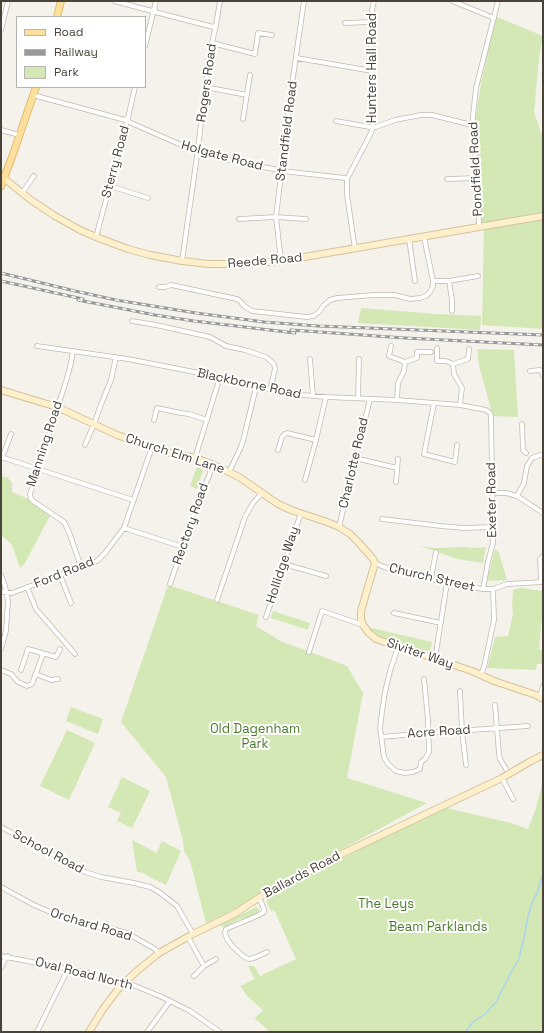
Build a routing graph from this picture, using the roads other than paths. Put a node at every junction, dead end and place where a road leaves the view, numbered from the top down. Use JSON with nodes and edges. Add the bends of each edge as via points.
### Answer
{"nodes":[{"id":1,"x":8,"y":1,"type":"edge"},
{"id":2,"x":61,"y":1,"type":"edge"},
{"id":3,"x":114,"y":1,"type":"edge"},
{"id":4,"x":156,"y":1,"type":"edge"},
{"id":5,"x":220,"y":1,"type":"edge"},
{"id":6,"x":304,"y":1,"type":"edge"},
{"id":7,"x":374,"y":1,"type":"edge"},
{"id":8,"x":452,"y":1,"type":"edge"},
{"id":9,"x":498,"y":1,"type":"edge"},
{"id":10,"x":155,"y":9,"type":"junction"},
{"id":11,"x":57,"y":16,"type":"edge"},
{"id":12,"x":494,"y":18,"type":"junction"},
{"id":13,"x":371,"y":22,"type":"junction"},
{"id":14,"x":345,"y":23,"type":"dead end"},
{"id":15,"x":216,"y":25,"type":"junction"},
{"id":16,"x":1,"y":30,"type":"edge"},
{"id":17,"x":272,"y":35,"type":"dead end"},
{"id":18,"x":146,"y":42,"type":"edge"},
{"id":19,"x":212,"y":43,"type":"junction"},
{"id":20,"x":297,"y":58,"type":"junction"},
{"id":21,"x":372,"y":71,"type":"junction"},
{"id":22,"x":250,"y":75,"type":"dead end"},
{"id":23,"x":205,"y":87,"type":"junction"},
{"id":24,"x":36,"y":88,"type":"edge"},
{"id":25,"x":135,"y":88,"type":"edge"},
{"id":26,"x":33,"y":95,"type":"junction"},
{"id":27,"x":247,"y":95,"type":"junction"},
{"id":28,"x":128,"y":118,"type":"junction"},
{"id":29,"x":243,"y":119,"type":"dead end"},
{"id":30,"x":336,"y":121,"type":"dead end"},
{"id":31,"x":472,"y":125,"type":"junction"},
{"id":32,"x":373,"y":127,"type":"junction"},
{"id":33,"x":1,"y":130,"type":"edge"},
{"id":34,"x":19,"y":135,"type":"junction"},
{"id":35,"x":198,"y":149,"type":"junction"},
{"id":36,"x":282,"y":168,"type":"junction"},
{"id":37,"x":34,"y":176,"type":"dead end"},
{"id":38,"x":2,"y":178,"type":"edge"},
{"id":39,"x":478,"y":178,"type":"junction"},
{"id":40,"x":347,"y":179,"type":"junction"},
{"id":41,"x":447,"y":179,"type":"dead end"},
{"id":42,"x":1,"y":186,"type":"edge"},
{"id":43,"x":110,"y":186,"type":"junction"},
{"id":44,"x":22,"y":193,"type":"junction"},
{"id":45,"x":148,"y":198,"type":"dead end"},
{"id":46,"x":543,"y":216,"type":"edge"},
{"id":47,"x":276,"y":217,"type":"junction"},
{"id":48,"x":240,"y":219,"type":"dead end"},
{"id":49,"x":306,"y":219,"type":"dead end"},
{"id":50,"x":479,"y":227,"type":"junction"},
{"id":51,"x":96,"y":237,"type":"junction"},
{"id":52,"x":424,"y":237,"type":"junction"},
{"id":53,"x":409,"y":239,"type":"junction"},
{"id":54,"x":355,"y":249,"type":"junction"},
{"id":55,"x":182,"y":261,"type":"junction"},
{"id":56,"x":281,"y":262,"type":"junction"},
{"id":57,"x":478,"y":276,"type":"dead end"},
{"id":58,"x":415,"y":281,"type":"dead end"},
{"id":59,"x":433,"y":281,"type":"junction"},
{"id":60,"x":449,"y":281,"type":"junction"},
{"id":61,"x":158,"y":287,"type":"dead end"},
{"id":62,"x":452,"y":311,"type":"dead end"},
{"id":63,"x":132,"y":322,"type":"dead end"},
{"id":64,"x":37,"y":346,"type":"dead end"},
{"id":65,"x":391,"y":346,"type":"dead end"},
{"id":66,"x":437,"y":348,"type":"dead end"},
{"id":67,"x":469,"y":349,"type":"dead end"},
{"id":68,"x":73,"y":351,"type":"junction"},
{"id":69,"x":431,"y":352,"type":"dead end"},
{"id":70,"x":116,"y":357,"type":"junction"},
{"id":71,"x":310,"y":359,"type":"dead end"},
{"id":72,"x":359,"y":359,"type":"dead end"},
{"id":73,"x":405,"y":362,"type":"junction"},
{"id":74,"x":453,"y":364,"type":"junction"},
{"id":75,"x":530,"y":371,"type":"dead end"},
{"id":76,"x":543,"y":376,"type":"edge"},
{"id":77,"x":220,"y":377,"type":"junction"},
{"id":78,"x":256,"y":387,"type":"junction"},
{"id":79,"x":1,"y":390,"type":"edge"},
{"id":80,"x":270,"y":390,"type":"junction"},
{"id":81,"x":313,"y":396,"type":"junction"},
{"id":82,"x":326,"y":397,"type":"junction"},
{"id":83,"x":358,"y":398,"type":"junction"},
{"id":84,"x":370,"y":398,"type":"junction"},
{"id":85,"x":397,"y":400,"type":"junction"},
{"id":86,"x":434,"y":402,"type":"junction"},
{"id":87,"x":460,"y":405,"type":"junction"},
{"id":88,"x":57,"y":407,"type":"junction"},
{"id":89,"x":487,"y":411,"type":"joint"},
{"id":90,"x":154,"y":420,"type":"dead end"},
{"id":91,"x":206,"y":420,"type":"junction"},
{"id":92,"x":94,"y":424,"type":"junction"},
{"id":93,"x":522,"y":424,"type":"dead end"},
{"id":94,"x":11,"y":434,"type":"dead end"},
{"id":95,"x":316,"y":440,"type":"junction"},
{"id":96,"x":85,"y":445,"type":"dead end"},
{"id":97,"x":456,"y":445,"type":"dead end"},
{"id":98,"x":152,"y":447,"type":"junction"},
{"id":99,"x":278,"y":450,"type":"dead end"},
{"id":100,"x":526,"y":453,"type":"dead end"},
{"id":101,"x":543,"y":454,"type":"edge"},
{"id":102,"x":2,"y":458,"type":"edge"},
{"id":103,"x":195,"y":458,"type":"junction"},
{"id":104,"x":355,"y":458,"type":"junction"},
{"id":105,"x":398,"y":459,"type":"dead end"},
{"id":106,"x":212,"y":464,"type":"junction"},
{"id":107,"x":397,"y":468,"type":"junction"},
{"id":108,"x":37,"y":469,"type":"junction"},
{"id":109,"x":229,"y":472,"type":"junction"},
{"id":110,"x":305,"y":480,"type":"dead end"},
{"id":111,"x":396,"y":482,"type":"dead end"},
{"id":112,"x":262,"y":493,"type":"junction"},
{"id":113,"x":493,"y":493,"type":"junction"},
{"id":114,"x":517,"y":496,"type":"junction"},
{"id":115,"x":133,"y":500,"type":"junction"},
{"id":116,"x":301,"y":513,"type":"junction"},
{"id":117,"x":543,"y":513,"type":"edge"},
{"id":118,"x":382,"y":520,"type":"dead end"},
{"id":119,"x":493,"y":527,"type":"junction"},
{"id":120,"x":124,"y":528,"type":"junction"},
{"id":121,"x":339,"y":528,"type":"junction"},
{"id":122,"x":183,"y":547,"type":"junction"},
{"id":123,"x":436,"y":552,"type":"dead end"},
{"id":124,"x":543,"y":556,"type":"edge"},
{"id":125,"x":375,"y":563,"type":"junction"},
{"id":126,"x":284,"y":564,"type":"junction"},
{"id":127,"x":81,"y":567,"type":"junction"},
{"id":128,"x":1,"y":575,"type":"edge"},
{"id":129,"x":60,"y":575,"type":"junction"},
{"id":130,"x":326,"y":576,"type":"dead end"},
{"id":131,"x":431,"y":578,"type":"junction"},
{"id":132,"x":542,"y":582,"type":"edge"},
{"id":133,"x":447,"y":583,"type":"junction"},
{"id":134,"x":170,"y":584,"type":"dead end"},
{"id":135,"x":27,"y":587,"type":"junction"},
{"id":136,"x":483,"y":589,"type":"junction"},
{"id":137,"x":492,"y":589,"type":"junction"},
{"id":138,"x":1,"y":592,"type":"edge"},
{"id":139,"x":7,"y":593,"type":"junction"},
{"id":140,"x":218,"y":600,"type":"dead end"},
{"id":141,"x":71,"y":603,"type":"dead end"},
{"id":142,"x":394,"y":613,"type":"dead end"},
{"id":143,"x":266,"y":617,"type":"dead end"},
{"id":144,"x":440,"y":623,"type":"junction"},
{"id":145,"x":363,"y":625,"type":"junction"},
{"id":146,"x":398,"y":647,"type":"junction"},
{"id":147,"x":1,"y":649,"type":"edge"},
{"id":148,"x":60,"y":649,"type":"dead end"},
{"id":149,"x":309,"y":652,"type":"dead end"},
{"id":150,"x":44,"y":654,"type":"junction"},
{"id":151,"x":75,"y":654,"type":"dead end"},
{"id":152,"x":435,"y":659,"type":"junction"},
{"id":153,"x":1,"y":670,"type":"edge"},
{"id":154,"x":21,"y":670,"type":"dead end"},
{"id":155,"x":36,"y":674,"type":"junction"},
{"id":156,"x":481,"y":675,"type":"junction"},
{"id":157,"x":424,"y":678,"type":"dead end"},
{"id":158,"x":58,"y":679,"type":"dead end"},
{"id":159,"x":543,"y":686,"type":"edge"},
{"id":160,"x":460,"y":690,"type":"dead end"},
{"id":161,"x":541,"y":698,"type":"edge"},
{"id":162,"x":495,"y":705,"type":"dead end"},
{"id":163,"x":528,"y":726,"type":"dead end"},
{"id":164,"x":497,"y":728,"type":"junction"},
{"id":165,"x":462,"y":731,"type":"junction"},
{"id":166,"x":428,"y":732,"type":"junction"},
{"id":167,"x":381,"y":737,"type":"junction"},
{"id":168,"x":543,"y":755,"type":"edge"},
{"id":169,"x":466,"y":765,"type":"dead end"},
{"id":170,"x":506,"y":770,"type":"dead end"},
{"id":171,"x":502,"y":778,"type":"junction"},
{"id":172,"x":513,"y":799,"type":"dead end"},
{"id":173,"x":1,"y":827,"type":"edge"},
{"id":174,"x":1,"y":887,"type":"edge"},
{"id":175,"x":259,"y":898,"type":"junction"},
{"id":176,"x":190,"y":935,"type":"junction"},
{"id":177,"x":267,"y":952,"type":"dead end"},
{"id":178,"x":159,"y":953,"type":"junction"},
{"id":179,"x":1,"y":956,"type":"edge"},
{"id":180,"x":8,"y":956,"type":"junction"},
{"id":181,"x":216,"y":959,"type":"dead end"},
{"id":182,"x":204,"y":966,"type":"junction"},
{"id":183,"x":1,"y":968,"type":"edge"},
{"id":184,"x":68,"y":969,"type":"junction"},
{"id":185,"x":194,"y":976,"type":"dead end"},
{"id":186,"x":126,"y":982,"type":"junction"},
{"id":187,"x":170,"y":1001,"type":"junction"},
{"id":188,"x":37,"y":1032,"type":"edge"},
{"id":189,"x":89,"y":1032,"type":"edge"},
{"id":190,"x":147,"y":1032,"type":"edge"},
{"id":191,"x":220,"y":1032,"type":"edge"}],
"edges":[{"from":1,"to":16,"type":"street"},
{"from":2,"to":11,"type":"main road"},
{"from":3,"to":10,"type":"street","via":[[152,11]]},
{"from":4,"to":10,"type":"street"},
{"from":5,"to":15,"type":"street","name":"Rogers Road"},
{"from":6,"to":20,"type":"street","name":"Standfield Road"},
{"from":7,"to":13,"type":"street","name":"Hunters Hall Road"},
{"from":8,"to":12,"type":"street"},
{"from":9,"to":12,"type":"street","name":"Pondfield Road"},
{"from":10,"to":15,"type":"street","via":[[156,12],[213,28]]},
{"from":10,"to":18,"type":"street"},
{"from":12,"to":31,"type":"street","name":"Pondfield Road","via":[[480,68]]},
{"from":13,"to":14,"type":"street"},
{"from":13,"to":21,"type":"street","name":"Hunters Hall Road"},
{"from":15,"to":19,"type":"street","name":"Rogers Road"},
{"from":17,"to":19,"type":"street","via":[[258,33],[255,54]]},
{"from":19,"to":23,"type":"street","name":"Rogers Road"},
{"from":20,"to":21,"type":"street"},
{"from":20,"to":36,"type":"street","name":"Standfield Road"},
{"from":21,"to":32,"type":"street","name":"Hunters Hall Road"},
{"from":22,"to":27,"type":"street"},
{"from":23,"to":27,"type":"street"},
{"from":23,"to":35,"type":"street","name":"Rogers Road"},
{"from":24,"to":26,"type":"main road"},
{"from":25,"to":28,"type":"street","name":"Sterry Road"},
{"from":26,"to":28,"type":"street","name":"Holgate Road","via":[[125,120]]},
{"from":26,"to":34,"type":"main road"},
{"from":27,"to":29,"type":"street"},
{"from":28,"to":35,"type":"street","name":"Holgate Road","via":[[129,122],[189,149]]},
{"from":28,"to":43,"type":"street","name":"Sterry Road"},
{"from":30,"to":32,"type":"street"},
{"from":31,"to":32,"type":"street","via":[[432,115],[421,115]]},
{"from":31,"to":39,"type":"street","name":"Pondfield Road"},
{"from":32,"to":40,"type":"street","name":"Hunters Hall Road"},
{"from":33,"to":34,"type":"street"},
{"from":34,"to":38,"type":"main road"},
{"from":35,"to":36,"type":"street","name":"Holgate Road","via":[[199,152],[237,162],[279,170]]},
{"from":35,"to":55,"type":"street","name":"Rogers Road"},
{"from":36,"to":40,"type":"street","name":"Holgate Road","via":[[282,171]]},
{"from":36,"to":47,"type":"street","name":"Standfield Road"},
{"from":37,"to":44,"type":"street"},
{"from":38,"to":42,"type":"main road"},
{"from":38,"to":44,"type":"street","name":"Reede Road"},
{"from":39,"to":41,"type":"street"},
{"from":39,"to":50,"type":"street","name":"Pondfield Road"},
{"from":40,"to":54,"type":"street","name":"Hunters Hall Road"},
{"from":43,"to":45,"type":"street"},
{"from":43,"to":51,"type":"street","name":"Sterry Road"},
{"from":44,"to":51,"type":"street","name":"Reede Road","via":[[55,216]]},
{"from":46,"to":50,"type":"street","name":"Reede Road"},
{"from":47,"to":48,"type":"street"},
{"from":47,"to":49,"type":"street"},
{"from":47,"to":56,"type":"street","name":"Standfield Road"},
{"from":50,"to":52,"type":"street","name":"Reede Road"},
{"from":51,"to":55,"type":"street","name":"Reede Road","via":[[128,249]]},
{"from":52,"to":53,"type":"street","name":"Reede Road"},
{"from":52,"to":59,"type":"street"},
{"from":53,"to":54,"type":"street","name":"Reede Road"},
{"from":53,"to":58,"type":"street"},
{"from":54,"to":56,"type":"street","name":"Reede Road"},
{"from":55,"to":56,"type":"street","name":"Reede Road","via":[[226,265]]},
{"from":57,"to":60,"type":"street"},
{"from":59,"to":60,"type":"street"},
{"from":59,"to":61,"type":"street","via":[[430,292],[420,298],[374,295],[337,298],[330,300],[313,316],[306,317],[252,311],[237,299],[176,286]]},
{"from":60,"to":62,"type":"street"},
{"from":63,"to":80,"type":"street","via":[[210,337],[226,346],[266,357],[274,364],[275,369]]},
{"from":64,"to":68,"type":"street","name":"Blackborne Road"},
{"from":65,"to":73,"type":"street","via":[[389,356]]},
{"from":66,"to":74,"type":"street","via":[[437,361]]},
{"from":67,"to":74,"type":"street","via":[[468,359]]},
{"from":68,"to":70,"type":"street","name":"Blackborne Road"},
{"from":68,"to":88,"type":"street","name":"Manning Road"},
{"from":69,"to":73,"type":"street","via":[[417,352],[416,358]]},
{"from":70,"to":77,"type":"street","name":"Blackborne Road"},
{"from":70,"to":92,"type":"street","via":[[111,380]]},
{"from":71,"to":81,"type":"street"},
{"from":72,"to":83,"type":"street"},
{"from":73,"to":85,"type":"street","via":[[398,383]]},
{"from":74,"to":87,"type":"street","via":[[454,374],[462,388]]},
{"from":75,"to":76,"type":"street","via":[[540,370]]},
{"from":77,"to":78,"type":"street","name":"Blackborne Road"},
{"from":77,"to":91,"type":"street"},
{"from":78,"to":80,"type":"street","name":"Blackborne Road"},
{"from":78,"to":109,"type":"street","via":[[242,445]]},
{"from":79,"to":88,"type":"street","name":"Church Elm Lane"},
{"from":80,"to":81,"type":"street","name":"Blackborne Road"},
{"from":81,"to":82,"type":"street","name":"Blackborne Road"},
{"from":82,"to":83,"type":"street","name":"Blackborne Road"},
{"from":82,"to":95,"type":"street"},
{"from":83,"to":84,"type":"street","name":"Blackborne Road"},
{"from":84,"to":85,"type":"street","name":"Blackborne Road"},
{"from":84,"to":104,"type":"street","name":"Charlotte Road"},
{"from":85,"to":86,"type":"street","name":"Blackborne Road"},
{"from":86,"to":87,"type":"street","name":"Blackborne Road"},
{"from":86,"to":97,"type":"street","via":[[424,454],[455,462]]},
{"from":87,"to":89,"type":"street","name":"Blackborne Road"},
{"from":88,"to":92,"type":"street","name":"Church Elm Lane"},
{"from":88,"to":108,"type":"street","name":"Manning Road"},
{"from":89,"to":113,"type":"street","name":"Exeter Road","via":[[491,416]]},
{"from":90,"to":91,"type":"street","via":[[157,408]]},
{"from":91,"to":103,"type":"street"},
{"from":92,"to":96,"type":"street"},
{"from":92,"to":98,"type":"street","name":"Church Elm Lane"},
{"from":93,"to":100,"type":"street","via":[[523,450]]},
{"from":94,"to":102,"type":"street"},
{"from":95,"to":99,"type":"street","via":[[287,433],[282,437]]},
{"from":95,"to":110,"type":"street"},
{"from":98,"to":103,"type":"street","name":"Church Elm Lane","via":[[170,454]]},
{"from":98,"to":115,"type":"street","name":"Ford Road"},
{"from":101,"to":114,"type":"street","via":[[532,458],[527,466],[524,483]]},
{"from":102,"to":108,"type":"street"},
{"from":103,"to":106,"type":"street","name":"Church Elm Lane"},
{"from":104,"to":107,"type":"street"},
{"from":104,"to":121,"type":"street","name":"Charlotte Road"},
{"from":105,"to":107,"type":"street"},
{"from":106,"to":109,"type":"street","name":"Church Elm Lane"},
{"from":106,"to":122,"type":"street","name":"Rectory Road"},
{"from":107,"to":111,"type":"street"},
{"from":108,"to":115,"type":"street"},
{"from":108,"to":127,"type":"street","name":"Manning Road","via":[[31,499],[64,522]]},
{"from":109,"to":112,"type":"street","name":"Church Elm Lane"},
{"from":112,"to":116,"type":"street","name":"Church Elm Lane","via":[[278,504]]},
{"from":112,"to":140,"type":"street","via":[[245,517]]},
{"from":113,"to":114,"type":"street"},
{"from":113,"to":119,"type":"street","name":"Exeter Road"},
{"from":114,"to":117,"type":"street"},
{"from":115,"to":120,"type":"street","name":"Ford Road"},
{"from":116,"to":121,"type":"street","name":"Church Elm Lane"},
{"from":116,"to":126,"type":"street","name":"Hollidge Way"},
{"from":118,"to":119,"type":"street","via":[[464,528]]},
{"from":119,"to":136,"type":"street","name":"Exeter Road","via":[[493,543]]},
{"from":120,"to":122,"type":"street"},
{"from":120,"to":127,"type":"street","name":"Ford Road","via":[[97,561]]},
{"from":121,"to":125,"type":"street","name":"Church Street","via":[[350,534]]},
{"from":122,"to":134,"type":"street","name":"Rectory Road"},
{"from":123,"to":131,"type":"street"},
{"from":124,"to":132,"type":"street","via":[[540,559]]},
{"from":125,"to":131,"type":"street","name":"Church Street"},
{"from":125,"to":145,"type":"street","via":[[361,611],[360,619]]},
{"from":126,"to":130,"type":"street"},
{"from":126,"to":143,"type":"street","name":"Hollidge Way"},
{"from":127,"to":129,"type":"street","name":"Ford Road"},
{"from":128,"to":139,"type":"street"},
{"from":129,"to":135,"type":"street","name":"Ford Road"},
{"from":129,"to":141,"type":"street"},
{"from":131,"to":133,"type":"street","name":"Church Street"},
{"from":132,"to":137,"type":"street","name":"Church Street","via":[[507,584]]},
{"from":133,"to":136,"type":"street","name":"Church Street"},
{"from":133,"to":144,"type":"street"},
{"from":135,"to":139,"type":"street","name":"Ford Road"},
{"from":135,"to":151,"type":"street","via":[[36,609]]},
{"from":136,"to":137,"type":"street","name":"Church Street"},
{"from":137,"to":156,"type":"street","via":[[494,620]]},
{"from":138,"to":139,"type":"street","name":"Ford Road"},
{"from":139,"to":147,"type":"street","via":[[6,631]]},
{"from":142,"to":144,"type":"street"},
{"from":144,"to":152,"type":"street"},
{"from":145,"to":146,"type":"street","name":"Siviter Way","via":[[376,639]]},
{"from":145,"to":149,"type":"street","name":"Siviter Way","via":[[322,611]]},
{"from":146,"to":152,"type":"street","name":"Siviter Way"},
{"from":146,"to":167,"type":"street","via":[[383,703]]},
{"from":148,"to":150,"type":"street","via":[[56,657]]},
{"from":150,"to":154,"type":"street","via":[[28,649]]},
{"from":150,"to":155,"type":"street"},
{"from":152,"to":156,"type":"street","name":"Siviter Way"},
{"from":153,"to":155,"type":"street","via":[[27,686],[32,684]]},
{"from":155,"to":158,"type":"street","via":[[52,680]]},
{"from":156,"to":161,"type":"street","name":"Siviter Way"},
{"from":157,"to":166,"type":"street"},
{"from":159,"to":161,"type":"street"},
{"from":160,"to":165,"type":"street"},
{"from":162,"to":164,"type":"street"},
{"from":163,"to":164,"type":"street","name":"Acre Road"},
{"from":164,"to":165,"type":"street","name":"Acre Road"},
{"from":164,"to":170,"type":"street","via":[[499,754]]},
{"from":165,"to":166,"type":"street","name":"Acre Road"},
{"from":165,"to":169,"type":"street"},
{"from":166,"to":167,"type":"street","name":"Acre Road"},
{"from":166,"to":167,"type":"street","via":[[429,752],[421,762],[420,769],[405,773],[396,771],[385,761]]},
{"from":168,"to":171,"type":"street","name":"Ballards Road"},
{"from":171,"to":172,"type":"street"},
{"from":171,"to":175,"type":"street","name":"Ballards Road","via":[[362,844]]},
{"from":173,"to":176,"type":"street","name":"School Road","via":[[84,872],[101,878],[150,887],[159,892],[177,906]]},
{"from":174,"to":178,"type":"street","name":"Orchard Road","via":[[69,920],[127,933]]},
{"from":175,"to":176,"type":"street","name":"Ballards Road","via":[[234,914]]},
{"from":175,"to":177,"type":"street","via":[[264,912],[226,929],[225,933],[233,947],[248,959]]},
{"from":176,"to":178,"type":"street","name":"Ballards Road"},
{"from":176,"to":182,"type":"street","name":"School Road"},
{"from":178,"to":186,"type":"street","name":"Ballards Road"},
{"from":179,"to":180,"type":"street","name":"Oval Road North"},
{"from":180,"to":183,"type":"street"},
{"from":180,"to":184,"type":"street","name":"Oval Road North"},
{"from":181,"to":182,"type":"street"},
{"from":182,"to":185,"type":"street"},
{"from":184,"to":186,"type":"street","name":"Oval Road North"},
{"from":184,"to":188,"type":"street"},
{"from":186,"to":187,"type":"street","name":"Oval Road North"},
{"from":186,"to":189,"type":"street","name":"Ballards Road","via":[[110,1000]]},
{"from":187,"to":190,"type":"street"},
{"from":187,"to":191,"type":"street","name":"Oval Road North","via":[[190,1011]]}]}
